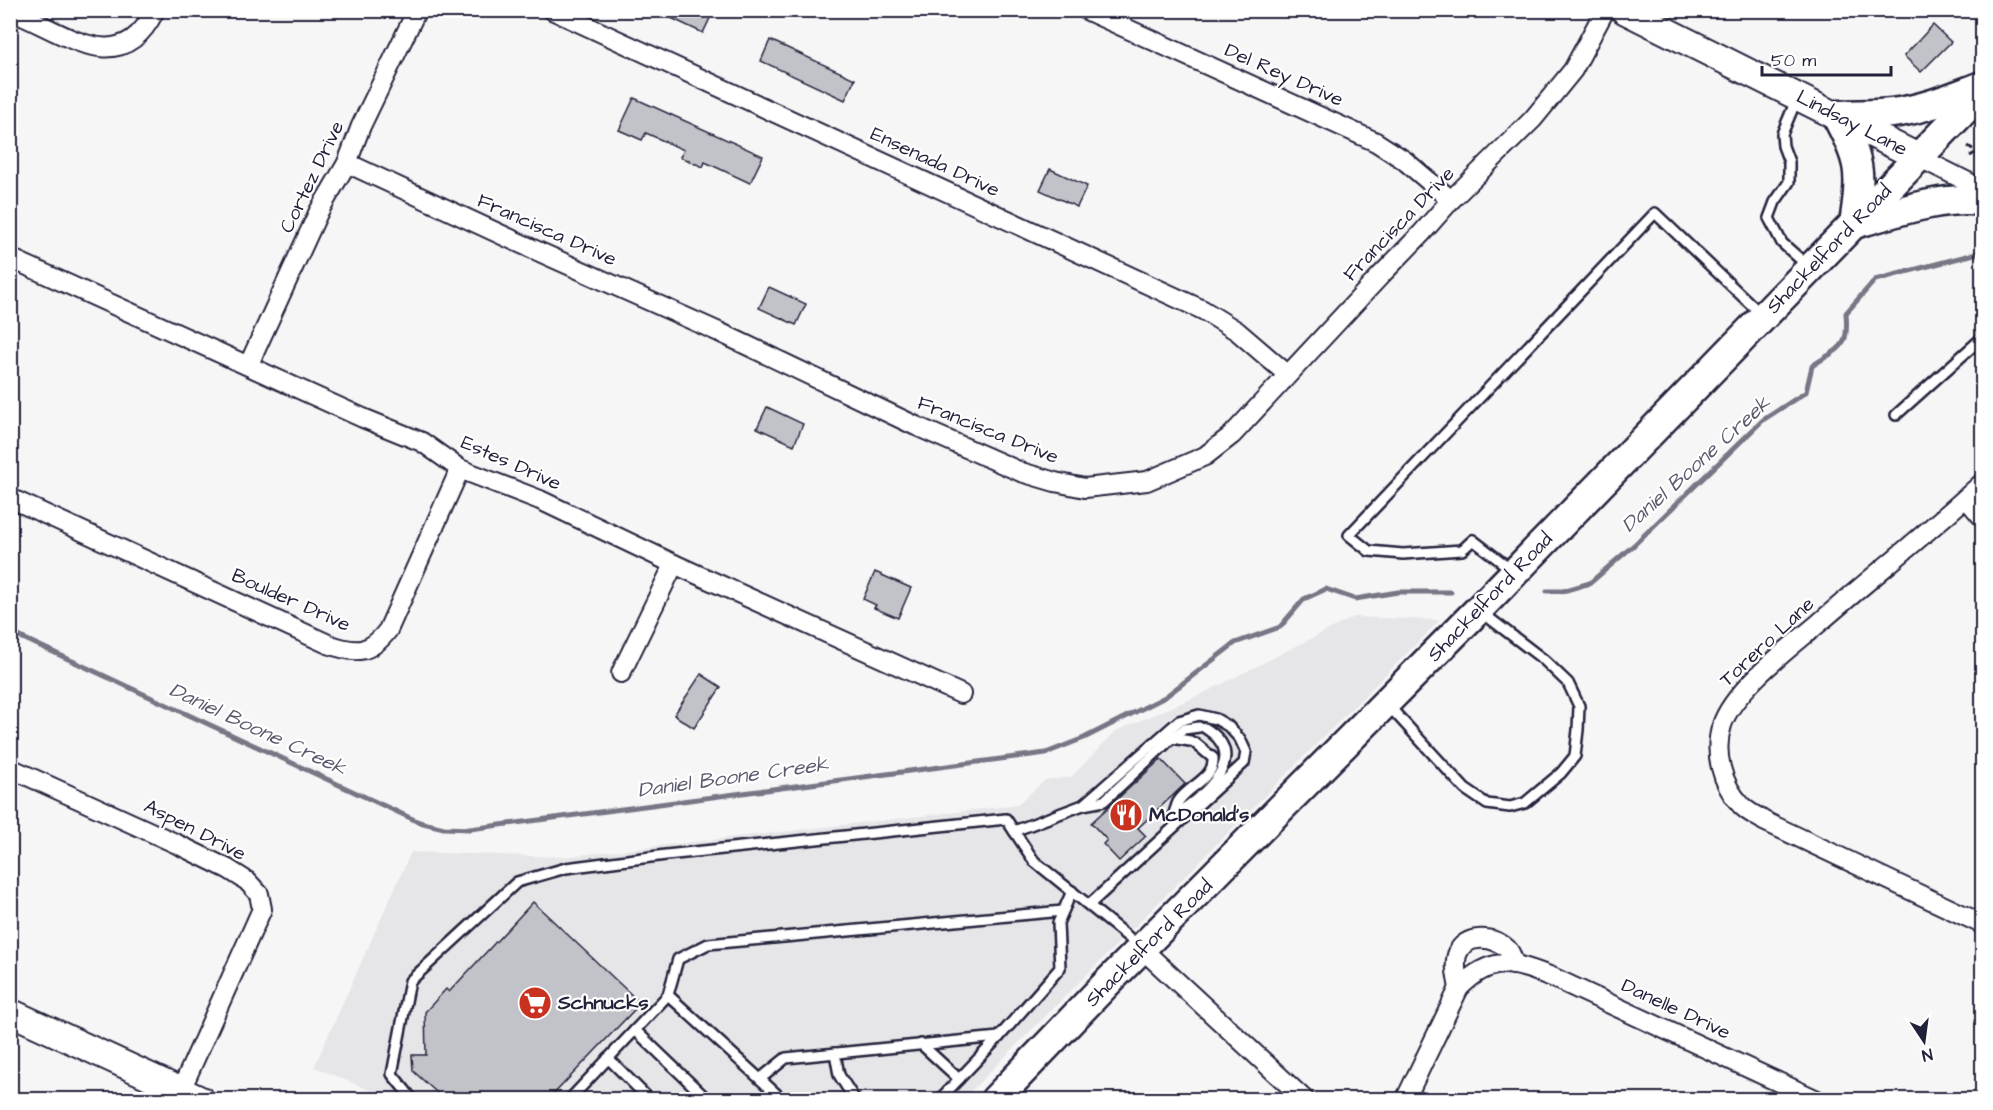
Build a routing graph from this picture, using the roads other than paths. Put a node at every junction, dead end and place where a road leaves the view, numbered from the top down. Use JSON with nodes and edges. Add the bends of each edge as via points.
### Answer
{"nodes":[{"id":1,"x":154,"y":10,"type":"edge"},
{"id":2,"x":417,"y":10,"type":"edge"},
{"id":3,"x":552,"y":10,"type":"edge"},
{"id":4,"x":1086,"y":10,"type":"edge"},
{"id":5,"x":1605,"y":10,"type":"edge"},
{"id":6,"x":1624,"y":10,"type":"edge"},
{"id":7,"x":10,"y":11,"type":"edge"},
{"id":8,"x":1983,"y":85,"type":"edge"},
{"id":9,"x":1983,"y":92,"type":"edge"},
{"id":10,"x":1798,"y":96,"type":"junction"},
{"id":11,"x":1836,"y":115,"type":"junction"},
{"id":12,"x":1918,"y":157,"type":"junction"},
{"id":13,"x":347,"y":163,"type":"junction"},
{"id":14,"x":1983,"y":189,"type":"edge"},
{"id":15,"x":1451,"y":200,"type":"junction"},
{"id":16,"x":1983,"y":201,"type":"edge"},
{"id":17,"x":1854,"y":224,"type":"junction"},
{"id":18,"x":10,"y":258,"type":"edge"},
{"id":19,"x":1810,"y":268,"type":"junction"},
{"id":20,"x":1763,"y":316,"type":"junction"},
{"id":21,"x":1983,"y":338,"type":"edge"},
{"id":22,"x":249,"y":364,"type":"junction"},
{"id":23,"x":1287,"y":374,"type":"junction"},
{"id":24,"x":1896,"y":415,"type":"dead end"},
{"id":25,"x":460,"y":469,"type":"junction"},
{"id":26,"x":1983,"y":483,"type":"edge"},
{"id":27,"x":10,"y":498,"type":"edge"},
{"id":28,"x":1966,"y":498,"type":"junction"},
{"id":29,"x":1983,"y":517,"type":"edge"},
{"id":30,"x":674,"y":564,"type":"junction"},
{"id":31,"x":1515,"y":572,"type":"junction"},
{"id":32,"x":1478,"y":610,"type":"junction"},
{"id":33,"x":621,"y":673,"type":"dead end"},
{"id":34,"x":962,"y":694,"type":"dead end"},
{"id":35,"x":1386,"y":703,"type":"junction"},
{"id":36,"x":1172,"y":738,"type":"junction"},
{"id":37,"x":10,"y":768,"type":"edge"},
{"id":38,"x":1083,"y":805,"type":"junction"},
{"id":39,"x":1173,"y":816,"type":"junction"},
{"id":40,"x":1173,"y":830,"type":"junction"},
{"id":41,"x":1014,"y":831,"type":"junction"},
{"id":42,"x":1072,"y":891,"type":"junction"},
{"id":43,"x":1089,"y":905,"type":"junction"},
{"id":44,"x":1063,"y":911,"type":"junction"},
{"id":45,"x":1983,"y":924,"type":"edge"},
{"id":46,"x":1142,"y":949,"type":"junction"},
{"id":47,"x":1514,"y":964,"type":"junction"},
{"id":48,"x":1459,"y":988,"type":"junction"},
{"id":49,"x":668,"y":995,"type":"junction"},
{"id":50,"x":10,"y":1012,"type":"edge"},
{"id":51,"x":635,"y":1030,"type":"junction"},
{"id":52,"x":999,"y":1037,"type":"junction"},
{"id":53,"x":921,"y":1044,"type":"junction"},
{"id":54,"x":835,"y":1053,"type":"junction"},
{"id":55,"x":608,"y":1058,"type":"junction"},
{"id":56,"x":760,"y":1078,"type":"junction"},
{"id":57,"x":959,"y":1078,"type":"junction"},
{"id":58,"x":577,"y":1091,"type":"junction"},
{"id":59,"x":191,"y":1095,"type":"edge"},
{"id":60,"x":413,"y":1100,"type":"edge"},
{"id":61,"x":569,"y":1100,"type":"edge"},
{"id":62,"x":585,"y":1100,"type":"edge"},
{"id":63,"x":650,"y":1100,"type":"edge"},
{"id":64,"x":708,"y":1100,"type":"edge"},
{"id":65,"x":783,"y":1100,"type":"edge"},
{"id":66,"x":855,"y":1100,"type":"edge"},
{"id":67,"x":939,"y":1100,"type":"edge"},
{"id":68,"x":995,"y":1100,"type":"edge"},
{"id":69,"x":1305,"y":1100,"type":"edge"},
{"id":70,"x":1405,"y":1100,"type":"edge"},
{"id":71,"x":1817,"y":1100,"type":"edge"}],
"edges":[{"from":1,"to":7,"type":"street","via":[[136,37],[125,45],[106,49],[90,46]]},
{"from":2,"to":13,"type":"street","name":"Cortez Drive"},
{"from":3,"to":23,"type":"street","name":"Ensenada Drive","via":[[1203,310],[1237,331]]},
{"from":4,"to":15,"type":"street","name":"Del Rey Drive","via":[[1376,142]]},
{"from":5,"to":15,"type":"street","name":"Francisca Drive","via":[[1573,70],[1533,119]]},
{"from":6,"to":10,"type":"street","name":"Lindsay Lane"},
{"from":8,"to":11,"type":"main road","via":[[1910,110]]},
{"from":9,"to":12,"type":"main road","name":"Shackelford Road"},
{"from":10,"to":11,"type":"street","name":"Lindsay Lane"},
{"from":10,"to":19,"type":"lane","via":[[1782,134],[1789,182],[1769,218],[1782,243]]},
{"from":11,"to":12,"type":"street","name":"Lindsay Lane"},
{"from":11,"to":17,"type":"main road","via":[[1858,163]]},
{"from":12,"to":14,"type":"street","name":"Lindsay Lane"},
{"from":12,"to":17,"type":"main road","name":"Shackelford Road"},
{"from":13,"to":22,"type":"street","name":"Cortez Drive","via":[[319,212]]},
{"from":13,"to":23,"type":"street","name":"Francisca Drive","via":[[916,426],[1055,483],[1085,488],[1147,482],[1205,456],[1232,435]]},
{"from":15,"to":23,"type":"street","name":"Francisca Drive"},
{"from":16,"to":17,"type":"main road","via":[[1933,203]]},
{"from":17,"to":19,"type":"main road","name":"Shackelford Road"},
{"from":18,"to":22,"type":"street","name":"Estes Drive"},
{"from":19,"to":20,"type":"main road","name":"Shackelford Road"},
{"from":20,"to":31,"type":"main road","name":"Shackelford Road"},
{"from":20,"to":31,"type":"lane","via":[[1656,213],[1349,535],[1369,551],[1403,554],[1462,550],[1473,540]]},
{"from":21,"to":24,"type":"lane"},
{"from":22,"to":25,"type":"street","name":"Estes Drive","via":[[422,442]]},
{"from":25,"to":27,"type":"street","name":"Boulder Drive","via":[[388,630],[377,644],[361,650],[328,644]]},
{"from":25,"to":30,"type":"street","name":"Estes Drive","via":[[540,500]]},
{"from":26,"to":28,"type":"street","name":"Torero Lane"},
{"from":28,"to":29,"type":"street"},
{"from":28,"to":45,"type":"street","name":"Torero Lane","via":[[1751,684],[1733,703],[1722,723],[1718,743],[1728,788],[1742,807]]},
{"from":30,"to":33,"type":"street"},
{"from":30,"to":34,"type":"street","name":"Estes Drive"},
{"from":31,"to":32,"type":"main road","name":"Shackelford Road"},
{"from":32,"to":35,"type":"main road","name":"Shackelford Road"},
{"from":32,"to":35,"type":"lane","via":[[1568,682],[1578,706],[1578,730],[1575,756],[1561,773],[1525,803],[1510,807],[1487,804],[1465,789]]},
{"from":35,"to":46,"type":"main road","name":"Shackelford Road"},
{"from":36,"to":38,"type":"lane","via":[[1104,801]]},
{"from":36,"to":39,"type":"lane","via":[[1193,742],[1212,758],[1212,767],[1179,800]]},
{"from":36,"to":39,"type":"lane","via":[[1184,729],[1202,728],[1222,742],[1226,754],[1216,779]]},
{"from":37,"to":59,"type":"street","name":"Aspen Drive","via":[[218,864],[247,881],[259,894],[262,909]]},
{"from":38,"to":40,"type":"lane","via":[[1179,721],[1199,715],[1216,719],[1240,739],[1246,752],[1244,763]]},
{"from":38,"to":41,"type":"lane"},
{"from":39,"to":40,"type":"lane"},
{"from":40,"to":43,"type":"lane"},
{"from":41,"to":42,"type":"lane","via":[[1034,861]]},
{"from":41,"to":60,"type":"lane","via":[[1006,819],[666,855],[566,868],[517,882],[410,981],[392,1074]]},
{"from":42,"to":43,"type":"lane"},
{"from":42,"to":44,"type":"lane"},
{"from":43,"to":46,"type":"lane"},
{"from":44,"to":49,"type":"lane","via":[[708,944],[678,959]]},
{"from":44,"to":52,"type":"lane","via":[[1058,923],[1060,968]]},
{"from":46,"to":68,"type":"main road","name":"Shackelford Road"},
{"from":46,"to":69,"type":"street"},
{"from":47,"to":48,"type":"street","name":"Danelle Drive","via":[[1486,967]]},
{"from":47,"to":48,"type":"street","via":[[1510,951],[1500,943],[1488,938],[1474,940],[1461,947],[1456,956]]},
{"from":47,"to":71,"type":"street","name":"Danelle Drive","via":[[1552,977]]},
{"from":48,"to":70,"type":"street"},
{"from":49,"to":51,"type":"lane"},
{"from":49,"to":56,"type":"lane"},
{"from":50,"to":59,"type":"street"},
{"from":51,"to":55,"type":"lane"},
{"from":51,"to":64,"type":"lane"},
{"from":52,"to":53,"type":"lane"},
{"from":52,"to":57,"type":"lane"},
{"from":53,"to":54,"type":"lane"},
{"from":53,"to":57,"type":"lane"},
{"from":54,"to":56,"type":"lane","via":[[786,1058]]},
{"from":54,"to":66,"type":"lane","via":[[839,1075]]},
{"from":55,"to":58,"type":"lane"},
{"from":55,"to":63,"type":"lane"},
{"from":56,"to":65,"type":"lane"},
{"from":57,"to":67,"type":"lane"},
{"from":58,"to":61,"type":"lane"},
{"from":58,"to":62,"type":"lane"}]}
